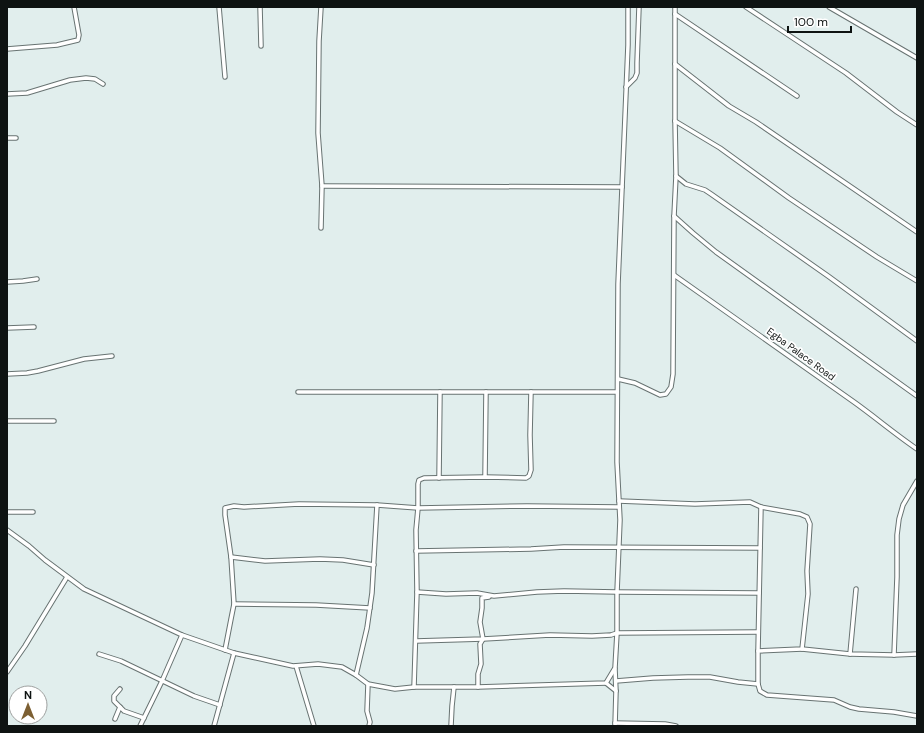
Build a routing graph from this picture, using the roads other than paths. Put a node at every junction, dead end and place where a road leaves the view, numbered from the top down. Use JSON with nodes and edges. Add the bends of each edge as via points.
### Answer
{"nodes":[{"id":1,"x":74,"y":7,"type":"edge"},
{"id":2,"x":219,"y":7,"type":"edge"},
{"id":3,"x":260,"y":7,"type":"edge"},
{"id":4,"x":322,"y":7,"type":"edge"},
{"id":5,"x":628,"y":7,"type":"edge"},
{"id":6,"x":639,"y":7,"type":"edge"},
{"id":7,"x":676,"y":7,"type":"edge"},
{"id":8,"x":746,"y":7,"type":"edge"},
{"id":9,"x":829,"y":7,"type":"edge"},
{"id":10,"x":675,"y":14,"type":"junction"},
{"id":11,"x":261,"y":46,"type":"dead end"},
{"id":12,"x":7,"y":49,"type":"edge"},
{"id":13,"x":917,"y":58,"type":"edge"},
{"id":14,"x":675,"y":64,"type":"junction"},
{"id":15,"x":225,"y":77,"type":"dead end"},
{"id":16,"x":103,"y":84,"type":"dead end"},
{"id":17,"x":626,"y":87,"type":"junction"},
{"id":18,"x":7,"y":94,"type":"edge"},
{"id":19,"x":797,"y":96,"type":"dead end"},
{"id":20,"x":675,"y":121,"type":"junction"},
{"id":21,"x":917,"y":125,"type":"edge"},
{"id":22,"x":7,"y":138,"type":"edge"},
{"id":23,"x":16,"y":138,"type":"dead end"},
{"id":24,"x":676,"y":176,"type":"junction"},
{"id":25,"x":322,"y":186,"type":"junction"},
{"id":26,"x":622,"y":187,"type":"junction"},
{"id":27,"x":674,"y":216,"type":"junction"},
{"id":28,"x":321,"y":228,"type":"dead end"},
{"id":29,"x":917,"y":232,"type":"edge"},
{"id":30,"x":674,"y":275,"type":"junction"},
{"id":31,"x":36,"y":279,"type":"dead end"},
{"id":32,"x":917,"y":281,"type":"edge"},
{"id":33,"x":7,"y":282,"type":"edge"},
{"id":34,"x":34,"y":327,"type":"dead end"},
{"id":35,"x":7,"y":328,"type":"edge"},
{"id":36,"x":917,"y":341,"type":"edge"},
{"id":37,"x":112,"y":356,"type":"dead end"},
{"id":38,"x":7,"y":374,"type":"edge"},
{"id":39,"x":618,"y":379,"type":"junction"},
{"id":40,"x":298,"y":392,"type":"dead end"},
{"id":41,"x":440,"y":392,"type":"junction"},
{"id":42,"x":486,"y":392,"type":"junction"},
{"id":43,"x":531,"y":392,"type":"junction"},
{"id":44,"x":617,"y":392,"type":"junction"},
{"id":45,"x":917,"y":396,"type":"edge"},
{"id":46,"x":7,"y":421,"type":"edge"},
{"id":47,"x":54,"y":421,"type":"dead end"},
{"id":48,"x":917,"y":449,"type":"edge"},
{"id":49,"x":485,"y":476,"type":"junction"},
{"id":50,"x":439,"y":478,"type":"junction"},
{"id":51,"x":917,"y":481,"type":"edge"},
{"id":52,"x":619,"y":501,"type":"junction"},
{"id":53,"x":377,"y":505,"type":"junction"},
{"id":54,"x":619,"y":507,"type":"junction"},
{"id":55,"x":761,"y":507,"type":"junction"},
{"id":56,"x":418,"y":508,"type":"junction"},
{"id":57,"x":7,"y":512,"type":"edge"},
{"id":58,"x":33,"y":512,"type":"dead end"},
{"id":59,"x":7,"y":530,"type":"edge"},
{"id":60,"x":618,"y":547,"type":"junction"},
{"id":61,"x":760,"y":548,"type":"junction"},
{"id":62,"x":416,"y":552,"type":"junction"},
{"id":63,"x":231,"y":557,"type":"junction"},
{"id":64,"x":374,"y":565,"type":"junction"},
{"id":65,"x":67,"y":577,"type":"junction"},
{"id":66,"x":856,"y":589,"type":"dead end"},
{"id":67,"x":417,"y":592,"type":"junction"},
{"id":68,"x":616,"y":592,"type":"junction"},
{"id":69,"x":555,"y":593,"type":"dead end"},
{"id":70,"x":759,"y":593,"type":"junction"},
{"id":71,"x":234,"y":604,"type":"junction"},
{"id":72,"x":370,"y":608,"type":"junction"},
{"id":73,"x":758,"y":632,"type":"junction"},
{"id":74,"x":617,"y":633,"type":"junction"},
{"id":75,"x":182,"y":635,"type":"junction"},
{"id":76,"x":483,"y":639,"type":"junction"},
{"id":77,"x":416,"y":641,"type":"junction"},
{"id":78,"x":802,"y":649,"type":"junction"},
{"id":79,"x":225,"y":650,"type":"junction"},
{"id":80,"x":758,"y":651,"type":"junction"},
{"id":81,"x":234,"y":653,"type":"junction"},
{"id":82,"x":99,"y":654,"type":"dead end"},
{"id":83,"x":850,"y":654,"type":"junction"},
{"id":84,"x":917,"y":654,"type":"edge"},
{"id":85,"x":894,"y":655,"type":"junction"},
{"id":86,"x":296,"y":666,"type":"junction"},
{"id":87,"x":615,"y":668,"type":"junction"},
{"id":88,"x":7,"y":672,"type":"edge"},
{"id":89,"x":356,"y":675,"type":"junction"},
{"id":90,"x":162,"y":681,"type":"junction"},
{"id":91,"x":616,"y":681,"type":"junction"},
{"id":92,"x":606,"y":683,"type":"junction"},
{"id":93,"x":368,"y":684,"type":"junction"},
{"id":94,"x":758,"y":684,"type":"junction"},
{"id":95,"x":414,"y":687,"type":"junction"},
{"id":96,"x":454,"y":687,"type":"junction"},
{"id":97,"x":478,"y":687,"type":"junction"},
{"id":98,"x":120,"y":689,"type":"dead end"},
{"id":99,"x":616,"y":691,"type":"junction"},
{"id":100,"x":220,"y":705,"type":"junction"},
{"id":101,"x":120,"y":707,"type":"junction"},
{"id":102,"x":917,"y":716,"type":"edge"},
{"id":103,"x":144,"y":718,"type":"junction"},
{"id":104,"x":115,"y":719,"type":"dead end"},
{"id":105,"x":615,"y":724,"type":"edge"},
{"id":106,"x":141,"y":725,"type":"edge"},
{"id":107,"x":146,"y":726,"type":"edge"},
{"id":108,"x":214,"y":726,"type":"edge"},
{"id":109,"x":314,"y":726,"type":"edge"},
{"id":110,"x":369,"y":726,"type":"edge"},
{"id":111,"x":451,"y":726,"type":"edge"},
{"id":112,"x":676,"y":726,"type":"edge"}],
"edges":[{"from":1,"to":12,"type":"street","via":[[78,40],[57,45]]},
{"from":2,"to":15,"type":"street"},
{"from":3,"to":11,"type":"street"},
{"from":4,"to":25,"type":"street","via":[[318,133]]},
{"from":5,"to":17,"type":"street"},
{"from":6,"to":17,"type":"street","via":[[637,73]]},
{"from":7,"to":10,"type":"street"},
{"from":8,"to":21,"type":"street"},
{"from":9,"to":13,"type":"street"},
{"from":10,"to":14,"type":"street"},
{"from":10,"to":19,"type":"street"},
{"from":14,"to":20,"type":"street"},
{"from":14,"to":29,"type":"street","via":[[729,106]]},
{"from":16,"to":18,"type":"street","via":[[86,78],[70,80],[27,93]]},
{"from":17,"to":26,"type":"street"},
{"from":20,"to":24,"type":"street"},
{"from":20,"to":32,"type":"street","via":[[720,148],[789,198]]},
{"from":22,"to":23,"type":"street"},
{"from":24,"to":27,"type":"street"},
{"from":24,"to":36,"type":"street","via":[[686,184],[711,194]]},
{"from":25,"to":26,"type":"street"},
{"from":25,"to":28,"type":"street"},
{"from":26,"to":39,"type":"street"},
{"from":27,"to":30,"type":"street"},
{"from":27,"to":45,"type":"street","via":[[716,252]]},
{"from":30,"to":39,"type":"street","via":[[671,387],[666,394],[660,394]]},
{"from":30,"to":48,"type":"street","name":"Egba Palace Road"},
{"from":31,"to":33,"type":"street"},
{"from":34,"to":35,"type":"street"},
{"from":37,"to":38,"type":"street","via":[[27,373]]},
{"from":39,"to":44,"type":"street"},
{"from":40,"to":41,"type":"street"},
{"from":41,"to":42,"type":"street"},
{"from":41,"to":50,"type":"street"},
{"from":42,"to":43,"type":"street"},
{"from":42,"to":49,"type":"street"},
{"from":43,"to":44,"type":"street"},
{"from":43,"to":49,"type":"street","via":[[529,476]]},
{"from":44,"to":52,"type":"street"},
{"from":46,"to":47,"type":"street"},
{"from":49,"to":50,"type":"street"},
{"from":50,"to":56,"type":"street","via":[[419,480]]},
{"from":51,"to":85,"type":"street","via":[[899,519]]},
{"from":52,"to":54,"type":"street"},
{"from":52,"to":55,"type":"street","via":[[695,504],[750,502]]},
{"from":53,"to":56,"type":"street"},
{"from":53,"to":63,"type":"street","via":[[299,504],[225,508]]},
{"from":53,"to":64,"type":"street"},
{"from":54,"to":56,"type":"street"},
{"from":54,"to":60,"type":"street"},
{"from":55,"to":61,"type":"street"},
{"from":55,"to":78,"type":"street","via":[[800,514],[807,517],[810,524],[808,594]]},
{"from":56,"to":62,"type":"street"},
{"from":57,"to":58,"type":"street"},
{"from":59,"to":65,"type":"street"},
{"from":60,"to":61,"type":"street"},
{"from":60,"to":62,"type":"street"},
{"from":60,"to":68,"type":"street"},
{"from":61,"to":70,"type":"street"},
{"from":62,"to":67,"type":"street"},
{"from":63,"to":64,"type":"street","via":[[265,561],[343,560]]},
{"from":63,"to":71,"type":"street"},
{"from":64,"to":72,"type":"street"},
{"from":65,"to":75,"type":"street","via":[[84,589]]},
{"from":65,"to":88,"type":"street"},
{"from":66,"to":83,"type":"street"},
{"from":67,"to":68,"type":"street","via":[[477,593],[494,596],[564,591]]},
{"from":67,"to":77,"type":"street"},
{"from":68,"to":70,"type":"street"},
{"from":68,"to":74,"type":"street"},
{"from":69,"to":76,"type":"street","via":[[482,598],[480,622]]},
{"from":70,"to":73,"type":"street"},
{"from":71,"to":72,"type":"street"},
{"from":71,"to":79,"type":"street"},
{"from":72,"to":89,"type":"street"},
{"from":73,"to":74,"type":"street"},
{"from":73,"to":80,"type":"street"},
{"from":74,"to":76,"type":"street"},
{"from":74,"to":87,"type":"street"},
{"from":75,"to":79,"type":"street"},
{"from":75,"to":90,"type":"street"},
{"from":76,"to":77,"type":"street"},
{"from":76,"to":97,"type":"street","via":[[480,644]]},
{"from":77,"to":95,"type":"street"},
{"from":78,"to":80,"type":"street"},
{"from":78,"to":83,"type":"street"},
{"from":79,"to":81,"type":"street"},
{"from":80,"to":94,"type":"street"},
{"from":81,"to":86,"type":"street"},
{"from":81,"to":100,"type":"street"},
{"from":82,"to":90,"type":"street","via":[[121,661]]},
{"from":83,"to":85,"type":"street"},
{"from":84,"to":85,"type":"street"},
{"from":86,"to":89,"type":"street","via":[[318,664],[342,667]]},
{"from":86,"to":109,"type":"street"},
{"from":87,"to":91,"type":"street"},
{"from":87,"to":92,"type":"street"},
{"from":89,"to":93,"type":"street"},
{"from":90,"to":100,"type":"street"},
{"from":90,"to":103,"type":"street"},
{"from":91,"to":94,"type":"street","via":[[710,677]]},
{"from":91,"to":99,"type":"street"},
{"from":92,"to":97,"type":"street"},
{"from":92,"to":99,"type":"street"},
{"from":93,"to":95,"type":"street","via":[[395,689]]},
{"from":93,"to":110,"type":"street"},
{"from":94,"to":102,"type":"street","via":[[760,691],[767,696],[834,700],[859,709]]},
{"from":95,"to":96,"type":"street"},
{"from":96,"to":97,"type":"street"},
{"from":96,"to":111,"type":"street"},
{"from":98,"to":101,"type":"street","via":[[114,696],[114,702]]},
{"from":99,"to":105,"type":"street"},
{"from":100,"to":108,"type":"street"},
{"from":101,"to":103,"type":"street"},
{"from":101,"to":104,"type":"street"},
{"from":103,"to":106,"type":"street"},
{"from":105,"to":112,"type":"street"},
{"from":106,"to":107,"type":"street"}]}
